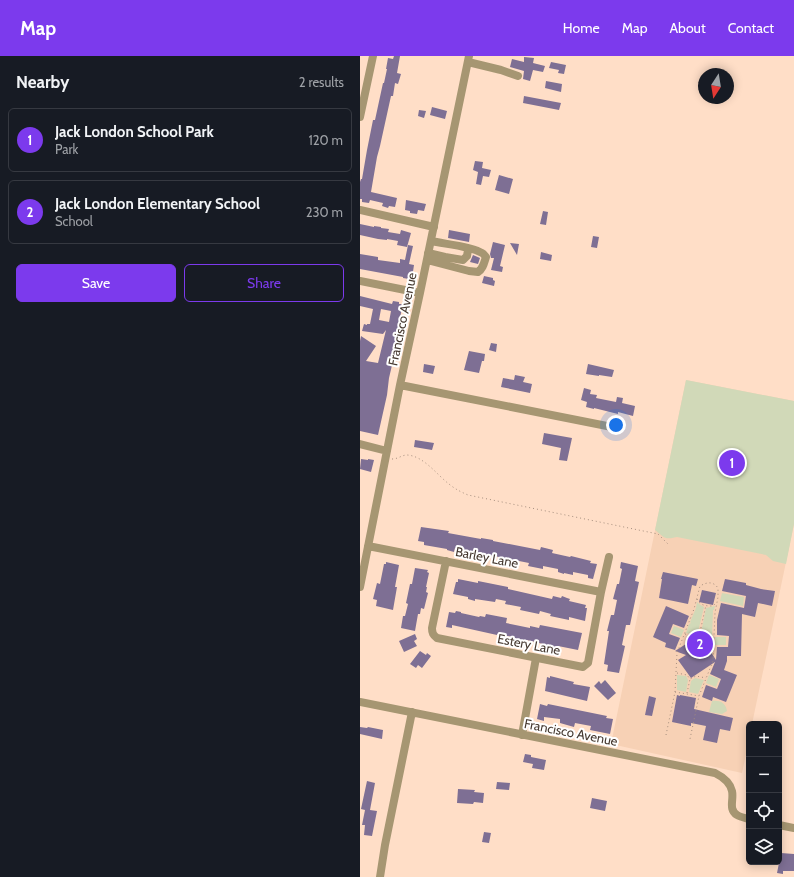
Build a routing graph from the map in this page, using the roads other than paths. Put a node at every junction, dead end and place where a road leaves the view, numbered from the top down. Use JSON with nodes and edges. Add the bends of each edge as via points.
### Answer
{"nodes":[{"id":1,"x":371,"y":56,"type":"edge"},
{"id":2,"x":468,"y":59,"type":"edge"},
{"id":3,"x":518,"y":76,"type":"dead end"},
{"id":4,"x":360,"y":117,"type":"edge"},
{"id":5,"x":360,"y":210,"type":"edge"},
{"id":6,"x":434,"y":227,"type":"junction"},
{"id":7,"x":431,"y":241,"type":"junction"},
{"id":8,"x":443,"y":244,"type":"junction"},
{"id":9,"x":467,"y":248,"type":"junction"},
{"id":10,"x":428,"y":256,"type":"junction"},
{"id":11,"x":441,"y":256,"type":"junction"},
{"id":12,"x":360,"y":281,"type":"edge"},
{"id":13,"x":420,"y":293,"type":"junction"},
{"id":14,"x":400,"y":385,"type":"junction"},
{"id":15,"x":612,"y":427,"type":"dead end"},
{"id":16,"x":360,"y":444,"type":"edge"},
{"id":17,"x":386,"y":454,"type":"junction"},
{"id":18,"x":368,"y":546,"type":"junction"},
{"id":19,"x":609,"y":557,"type":"dead end"},
{"id":20,"x":446,"y":561,"type":"junction"},
{"id":21,"x":360,"y":587,"type":"edge"},
{"id":22,"x":601,"y":592,"type":"junction"},
{"id":23,"x":536,"y":658,"type":"junction"},
{"id":24,"x":360,"y":702,"type":"edge"},
{"id":25,"x":412,"y":712,"type":"junction"},
{"id":26,"x":522,"y":735,"type":"junction"},
{"id":27,"x":746,"y":818,"type":"edge"},
{"id":28,"x":782,"y":826,"type":"edge"},
{"id":29,"x":794,"y":828,"type":"edge"},
{"id":30,"x":380,"y":877,"type":"edge"}],
"edges":[{"from":1,"to":4,"type":"street"},
{"from":2,"to":3,"type":"street"},
{"from":2,"to":6,"type":"street","name":"Francisco Avenue"},
{"from":5,"to":6,"type":"street"},
{"from":6,"to":7,"type":"street","name":"Francisco Avenue"},
{"from":7,"to":8,"type":"street"},
{"from":7,"to":10,"type":"street","name":"Francisco Avenue"},
{"from":8,"to":9,"type":"street"},
{"from":8,"to":11,"type":"street"},
{"from":9,"to":10,"type":"street","via":[[486,257],[480,271],[469,271]]},
{"from":9,"to":11,"type":"street","via":[[467,256],[463,260]]},
{"from":10,"to":11,"type":"street"},
{"from":10,"to":13,"type":"street","name":"Francisco Avenue"},
{"from":12,"to":13,"type":"street"},
{"from":13,"to":14,"type":"street","name":"Francisco Avenue"},
{"from":14,"to":15,"type":"street"},
{"from":14,"to":17,"type":"street","name":"Francisco Avenue"},
{"from":16,"to":17,"type":"street"},
{"from":17,"to":18,"type":"street","name":"Francisco Avenue"},
{"from":18,"to":20,"type":"street","name":"Barley Lane"},
{"from":18,"to":21,"type":"street","name":"Francisco Avenue"},
{"from":19,"to":22,"type":"street","name":"Estery Lane"},
{"from":20,"to":22,"type":"street","name":"Barley Lane"},
{"from":20,"to":23,"type":"street","name":"Estery Lane","via":[[432,628],[434,636]]},
{"from":22,"to":23,"type":"street","name":"Estery Lane","via":[[588,663],[583,667]]},
{"from":23,"to":26,"type":"street"},
{"from":24,"to":25,"type":"street","name":"Francisco Avenue"},
{"from":25,"to":26,"type":"street","name":"Francisco Avenue"},
{"from":25,"to":30,"type":"street"},
{"from":26,"to":27,"type":"street","name":"Francisco Avenue","via":[[715,773],[729,784],[733,792],[731,814]]},
{"from":28,"to":29,"type":"street"}]}
